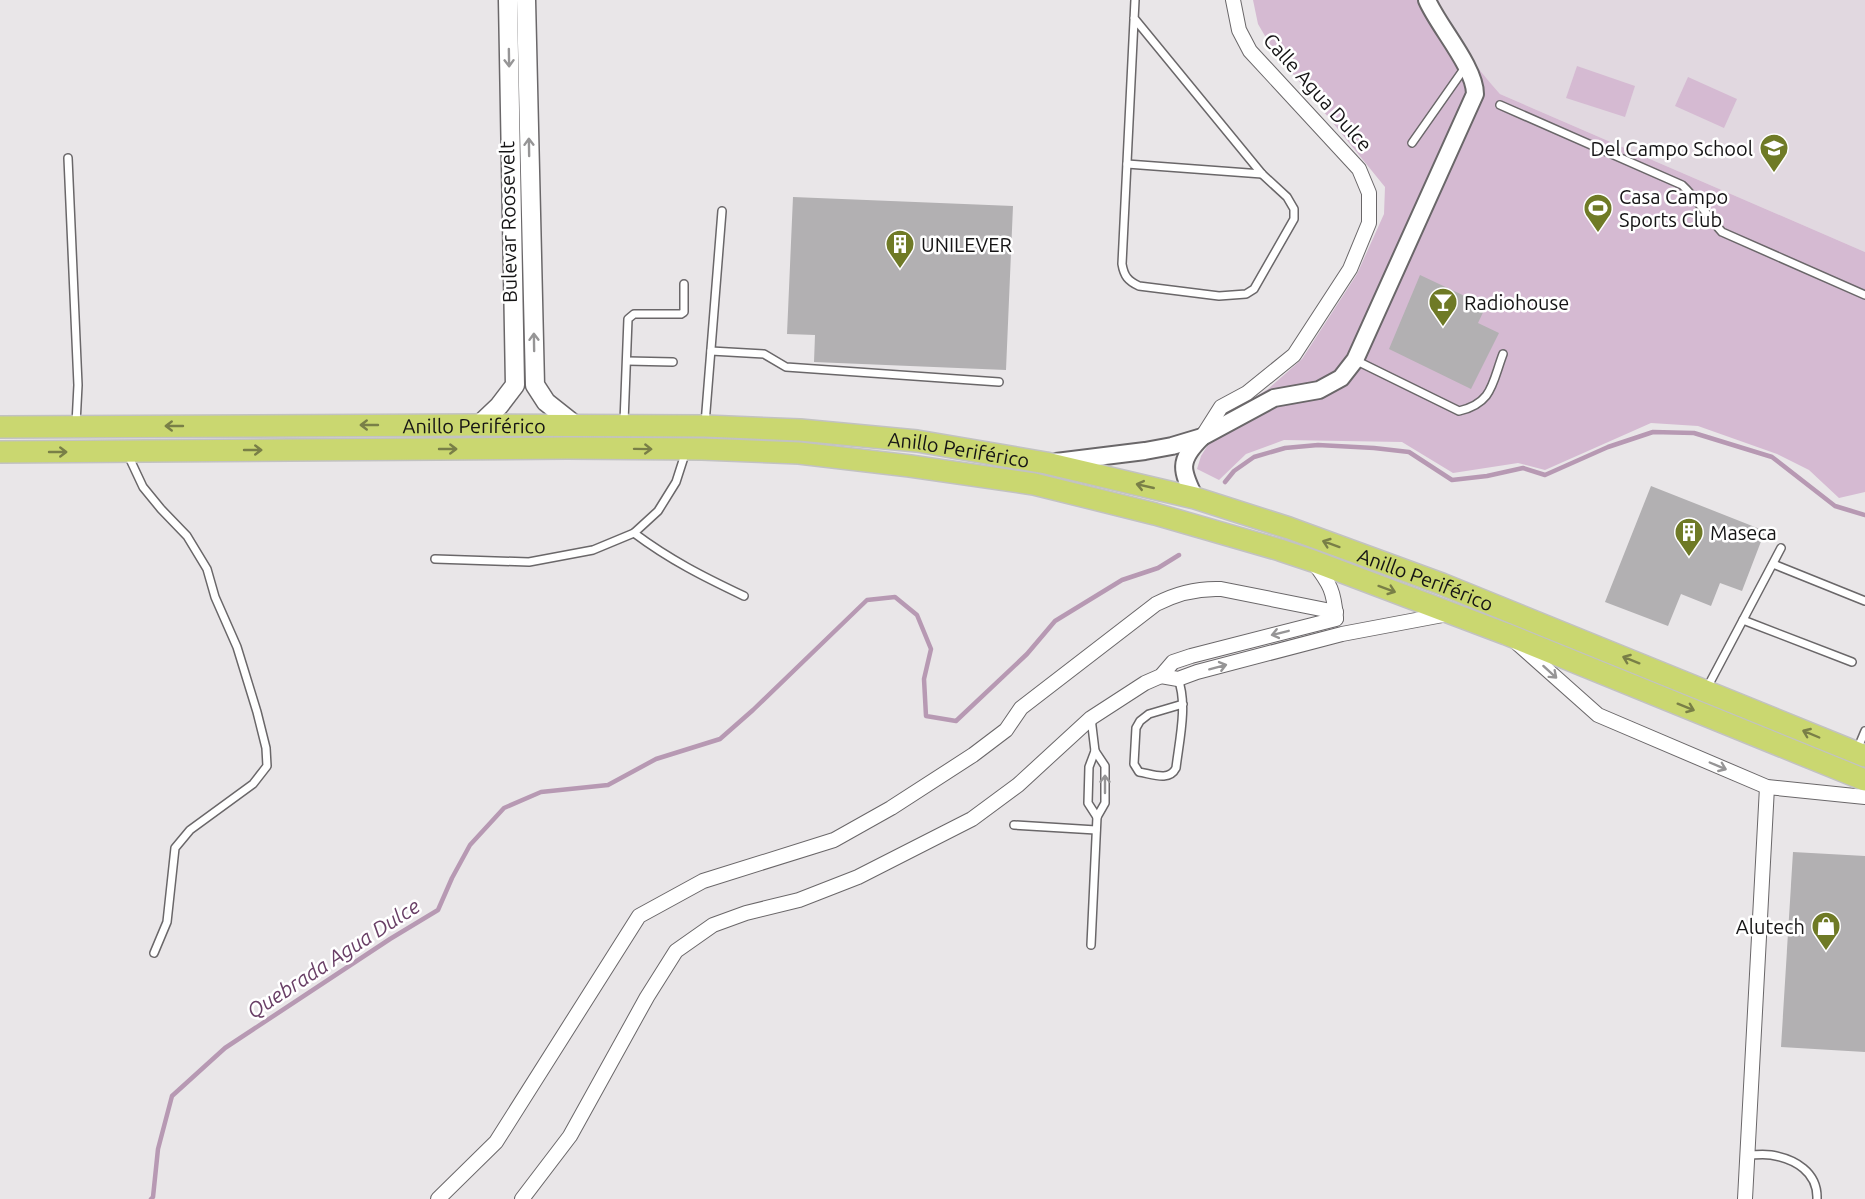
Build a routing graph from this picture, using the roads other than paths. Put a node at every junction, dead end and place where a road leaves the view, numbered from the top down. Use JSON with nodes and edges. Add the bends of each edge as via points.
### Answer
{"nodes":[{"id":1,"x":508,"y":0,"type":"edge"},
{"id":2,"x":526,"y":0,"type":"edge"},
{"id":3,"x":1135,"y":0,"type":"edge"},
{"id":4,"x":1233,"y":0,"type":"edge"},
{"id":5,"x":1427,"y":0,"type":"edge"},
{"id":6,"x":1134,"y":18,"type":"junction"},
{"id":7,"x":1466,"y":66,"type":"junction"},
{"id":8,"x":1500,"y":105,"type":"dead end"},
{"id":9,"x":1412,"y":143,"type":"dead end"},
{"id":10,"x":68,"y":158,"type":"dead end"},
{"id":11,"x":1127,"y":164,"type":"junction"},
{"id":12,"x":1262,"y":174,"type":"junction"},
{"id":13,"x":722,"y":211,"type":"dead end"},
{"id":14,"x":684,"y":284,"type":"dead end"},
{"id":15,"x":1865,"y":296,"type":"edge"},
{"id":16,"x":711,"y":351,"type":"junction"},
{"id":17,"x":1503,"y":354,"type":"dead end"},
{"id":18,"x":1355,"y":360,"type":"junction"},
{"id":19,"x":627,"y":361,"type":"junction"},
{"id":20,"x":673,"y":362,"type":"dead end"},
{"id":21,"x":999,"y":382,"type":"dead end"},
{"id":22,"x":535,"y":384,"type":"junction"},
{"id":23,"x":515,"y":385,"type":"junction"},
{"id":24,"x":479,"y":424,"type":"junction"},
{"id":25,"x":575,"y":425,"type":"junction"},
{"id":26,"x":624,"y":425,"type":"junction"},
{"id":27,"x":705,"y":426,"type":"junction"},
{"id":28,"x":0,"y":427,"type":"edge"},
{"id":29,"x":76,"y":427,"type":"junction"},
{"id":30,"x":1202,"y":437,"type":"junction"},
{"id":31,"x":686,"y":449,"type":"junction"},
{"id":32,"x":126,"y":451,"type":"junction"},
{"id":33,"x":0,"y":452,"type":"edge"},
{"id":34,"x":1046,"y":463,"type":"junction"},
{"id":35,"x":1195,"y":498,"type":"junction"},
{"id":36,"x":634,"y":533,"type":"junction"},
{"id":37,"x":1780,"y":548,"type":"dead end"},
{"id":38,"x":435,"y":560,"type":"dead end"},
{"id":39,"x":1313,"y":561,"type":"junction"},
{"id":40,"x":1773,"y":564,"type":"junction"},
{"id":41,"x":744,"y":596,"type":"dead end"},
{"id":42,"x":1865,"y":601,"type":"edge"},
{"id":43,"x":1452,"y":613,"type":"junction"},
{"id":44,"x":1336,"y":616,"type":"junction"},
{"id":45,"x":1743,"y":620,"type":"junction"},
{"id":46,"x":1342,"y":634,"type":"junction"},
{"id":47,"x":1506,"y":634,"type":"junction"},
{"id":48,"x":1852,"y":662,"type":"dead end"},
{"id":49,"x":1161,"y":676,"type":"junction"},
{"id":50,"x":1178,"y":679,"type":"junction"},
{"id":51,"x":1706,"y":691,"type":"junction"},
{"id":52,"x":1183,"y":704,"type":"junction"},
{"id":53,"x":1091,"y":718,"type":"junction"},
{"id":54,"x":1865,"y":731,"type":"edge"},
{"id":55,"x":1095,"y":751,"type":"junction"},
{"id":56,"x":1860,"y":754,"type":"edge"},
{"id":57,"x":1865,"y":780,"type":"edge"},
{"id":58,"x":1767,"y":787,"type":"junction"},
{"id":59,"x":1865,"y":797,"type":"edge"},
{"id":60,"x":1097,"y":817,"type":"junction"},
{"id":61,"x":1014,"y":825,"type":"dead end"},
{"id":62,"x":1096,"y":830,"type":"junction"},
{"id":63,"x":1091,"y":945,"type":"dead end"},
{"id":64,"x":154,"y":953,"type":"dead end"},
{"id":65,"x":1747,"y":1155,"type":"junction"},
{"id":66,"x":438,"y":1199,"type":"edge"},
{"id":67,"x":522,"y":1199,"type":"edge"},
{"id":68,"x":1744,"y":1199,"type":"edge"},
{"id":69,"x":1817,"y":1199,"type":"edge"}],
"edges":[{"from":1,"to":23,"type":"main road","name":"Bulevar Roosevelt","one_way":true},
{"from":22,"to":2,"type":"main road","name":"Bulevar Roosevelt","one_way":true},
{"from":3,"to":6,"type":"lane"},
{"from":4,"to":30,"type":"street","name":"Calle Agua Dulce","via":[[1239,30],[1250,51],[1359,169],[1369,194],[1369,223],[1350,269],[1294,355],[1247,393],[1221,407]]},
{"from":5,"to":7,"type":"street"},
{"from":6,"to":11,"type":"lane"},
{"from":6,"to":12,"type":"lane"},
{"from":7,"to":9,"type":"lane"},
{"from":7,"to":18,"type":"street","via":[[1475,85],[1474,94]]},
{"from":8,"to":15,"type":"lane","via":[[1682,185],[1722,232]]},
{"from":10,"to":29,"type":"lane","via":[[78,385]]},
{"from":11,"to":12,"type":"lane"},
{"from":11,"to":12,"type":"lane","via":[[1124,275],[1139,286],[1219,296],[1246,294],[1254,289],[1294,219],[1294,209],[1287,198]]},
{"from":13,"to":16,"type":"lane"},
{"from":14,"to":19,"type":"lane","via":[[681,314],[630,316]]},
{"from":16,"to":21,"type":"lane","via":[[764,354],[786,367]]},
{"from":16,"to":27,"type":"lane"},
{"from":17,"to":18,"type":"lane","via":[[1488,395],[1482,402],[1459,411]]},
{"from":18,"to":30,"type":"street","via":[[1341,378],[1319,390],[1274,398]]},
{"from":19,"to":20,"type":"lane"},
{"from":19,"to":26,"type":"lane"},
{"from":22,"to":23,"type":"main road"},
{"from":22,"to":25,"type":"main road","via":[[546,402]]},
{"from":23,"to":24,"type":"main road"},
{"from":24,"to":25,"type":"highway","name":"Anillo Periférico"},
{"from":24,"to":29,"type":"highway","name":"Anillo Periférico","one_way":true},
{"from":25,"to":26,"type":"highway","name":"Anillo Periférico"},
{"from":26,"to":27,"type":"highway","name":"Anillo Periférico"},
{"from":27,"to":34,"type":"highway","name":"Anillo Periférico","via":[[918,441]]},
{"from":28,"to":29,"type":"highway","name":"Anillo Periférico"},
{"from":30,"to":34,"type":"street","via":[[1145,451]]},
{"from":30,"to":35,"type":"street","name":"Calle Agua Dulce","via":[[1185,458],[1186,480]]},
{"from":32,"to":31,"type":"highway","name":"Anillo Periférico","one_way":true},
{"from":31,"to":36,"type":"lane","via":[[676,482],[658,511]]},
{"from":31,"to":39,"type":"highway","name":"Anillo Periférico","via":[[799,453],[1034,484],[1155,514]]},
{"from":33,"to":32,"type":"highway","name":"Anillo Periférico","one_way":true},
{"from":32,"to":64,"type":"lane","via":[[143,487],[187,536],[207,569],[237,647],[266,748],[267,766],[253,784],[190,830],[175,848],[167,922]]},
{"from":35,"to":34,"type":"highway","name":"Anillo Periférico","one_way":true},
{"from":51,"to":35,"type":"highway","name":"Anillo Periférico","one_way":true,"via":[[1442,584]]},
{"from":36,"to":38,"type":"lane","via":[[592,550],[529,562]]},
{"from":36,"to":41,"type":"lane","via":[[662,554]]},
{"from":37,"to":40,"type":"lane"},
{"from":39,"to":43,"type":"highway","name":"Anillo Periférico","one_way":true},
{"from":39,"to":44,"type":"street","via":[[1329,582]]},
{"from":40,"to":42,"type":"lane"},
{"from":40,"to":45,"type":"lane"},
{"from":43,"to":46,"type":"street"},
{"from":43,"to":47,"type":"highway","name":"Anillo Periférico"},
{"from":44,"to":46,"type":"street"},
{"from":44,"to":49,"type":"street","one_way":true,"via":[[1173,662]]},
{"from":44,"to":66,"type":"street","via":[[1221,589],[1172,595],[1020,708],[1006,730],[891,808],[834,840],[703,881],[639,916],[496,1142]]},
{"from":45,"to":48,"type":"lane"},
{"from":45,"to":51,"type":"lane"},
{"from":50,"to":46,"type":"street","one_way":true},
{"from":47,"to":57,"type":"highway","name":"Anillo Periférico","one_way":true},
{"from":47,"to":58,"type":"street","one_way":true,"via":[[1598,715]]},
{"from":49,"to":50,"type":"street"},
{"from":49,"to":53,"type":"street"},
{"from":50,"to":52,"type":"lane"},
{"from":56,"to":51,"type":"highway","name":"Anillo Periférico","one_way":true},
{"from":52,"to":52,"type":"lane","via":[[1173,774],[1168,777],[1139,772],[1134,765],[1136,728],[1140,721],[1149,714]]},
{"from":53,"to":55,"type":"lane"},
{"from":53,"to":67,"type":"street","via":[[1018,784],[972,819],[858,877],[799,900],[713,925],[676,951],[570,1136]]},
{"from":54,"to":56,"type":"lane"},
{"from":55,"to":60,"type":"lane","via":[[1089,767],[1088,803]]},
{"from":60,"to":55,"type":"lane","one_way":true,"via":[[1105,803],[1105,766]]},
{"from":58,"to":59,"type":"street"},
{"from":58,"to":65,"type":"street"},
{"from":60,"to":62,"type":"lane"},
{"from":61,"to":62,"type":"lane"},
{"from":62,"to":63,"type":"lane"},
{"from":65,"to":68,"type":"street"},
{"from":65,"to":69,"type":"lane","via":[[1770,1155],[1792,1161],[1812,1175]]}]}
